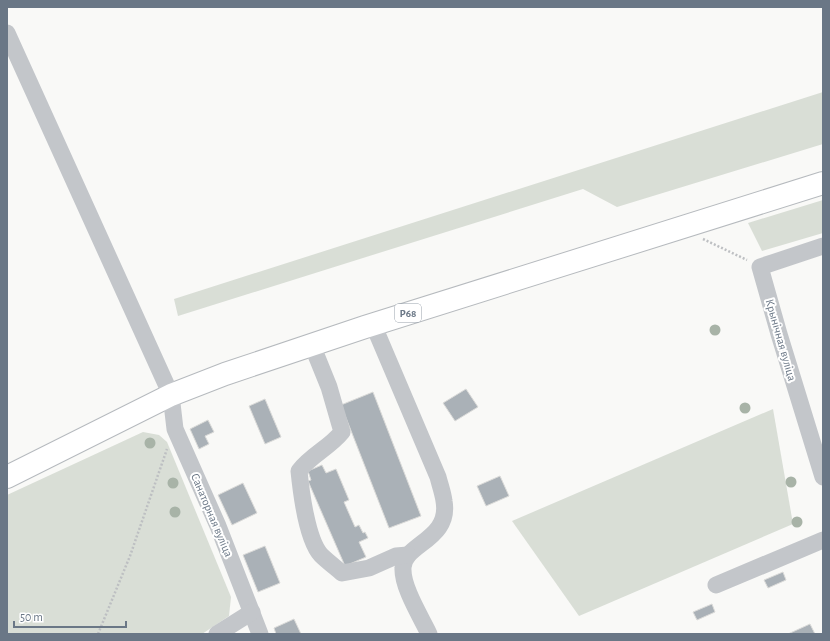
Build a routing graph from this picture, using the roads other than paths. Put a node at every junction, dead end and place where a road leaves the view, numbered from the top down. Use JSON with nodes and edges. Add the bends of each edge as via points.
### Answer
{"nodes":[{"id":1,"x":7,"y":33,"type":"edge"},
{"id":2,"x":823,"y":184,"type":"edge"},
{"id":3,"x":823,"y":246,"type":"edge"},
{"id":4,"x":373,"y":324,"type":"junction"},
{"id":5,"x":312,"y":345,"type":"junction"},
{"id":6,"x":171,"y":395,"type":"junction"},
{"id":7,"x":7,"y":476,"type":"edge"},
{"id":8,"x":823,"y":477,"type":"edge"},
{"id":9,"x":823,"y":540,"type":"edge"},
{"id":10,"x":408,"y":555,"type":"junction"},
{"id":11,"x":716,"y":585,"type":"dead end"},
{"id":12,"x":252,"y":612,"type":"junction"},
{"id":13,"x":217,"y":634,"type":"edge"},
{"id":14,"x":260,"y":634,"type":"edge"},
{"id":15,"x":429,"y":634,"type":"edge"}],
"edges":[{"from":1,"to":6,"type":"street","name":"Санаторная вуліца"},
{"from":2,"to":4,"type":"main road","number":"Р68"},
{"from":3,"to":8,"type":"street","name":"Крынічная вуліца","via":[[760,267]]},
{"from":4,"to":5,"type":"main road","number":"Р68"},
{"from":4,"to":10,"type":"street","via":[[438,477],[445,502],[443,521],[436,532]]},
{"from":5,"to":6,"type":"main road","number":"Р68"},
{"from":5,"to":10,"type":"street","via":[[336,406],[342,432],[334,442],[306,461],[299,471],[308,528],[320,554],[342,573],[369,568],[396,556]]},
{"from":6,"to":7,"type":"main road","number":"Р68"},
{"from":6,"to":12,"type":"street","name":"Санаторная вуліца","via":[[175,429],[218,526]]},
{"from":9,"to":11,"type":"street"},
{"from":10,"to":15,"type":"street","via":[[403,567],[404,579]]},
{"from":12,"to":13,"type":"street"},
{"from":12,"to":14,"type":"street","name":"Санаторная вуліца"}]}
